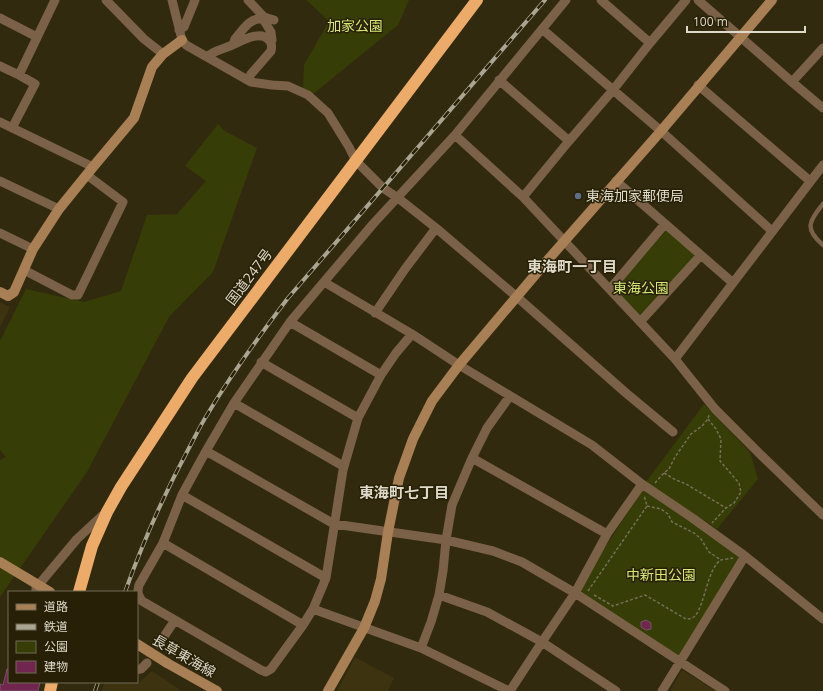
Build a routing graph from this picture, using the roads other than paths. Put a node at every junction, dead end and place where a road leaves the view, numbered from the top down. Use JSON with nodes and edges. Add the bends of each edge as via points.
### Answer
{"nodes":[{"id":1,"x":55,"y":0,"type":"edge"},
{"id":2,"x":106,"y":0,"type":"edge"},
{"id":3,"x":172,"y":0,"type":"edge"},
{"id":4,"x":195,"y":0,"type":"edge"},
{"id":5,"x":248,"y":0,"type":"edge"},
{"id":6,"x":477,"y":0,"type":"edge"},
{"id":7,"x":566,"y":0,"type":"edge"},
{"id":8,"x":601,"y":0,"type":"edge"},
{"id":9,"x":686,"y":0,"type":"edge"},
{"id":10,"x":698,"y":0,"type":"edge"},
{"id":11,"x":772,"y":0,"type":"edge"},
{"id":12,"x":0,"y":18,"type":"edge"},
{"id":13,"x":263,"y":18,"type":"junction"},
{"id":14,"x":274,"y":20,"type":"dead end"},
{"id":15,"x":542,"y":29,"type":"junction"},
{"id":16,"x":179,"y":30,"type":"junction"},
{"id":17,"x":37,"y":37,"type":"junction"},
{"id":18,"x":740,"y":37,"type":"junction"},
{"id":19,"x":182,"y":40,"type":"junction"},
{"id":20,"x":270,"y":42,"type":"junction"},
{"id":21,"x":650,"y":43,"type":"junction"},
{"id":22,"x":234,"y":44,"type":"junction"},
{"id":23,"x":823,"y":48,"type":"edge"},
{"id":24,"x":163,"y":54,"type":"junction"},
{"id":25,"x":207,"y":57,"type":"junction"},
{"id":26,"x":0,"y":66,"type":"edge"},
{"id":27,"x":19,"y":75,"type":"junction"},
{"id":28,"x":248,"y":80,"type":"junction"},
{"id":29,"x":499,"y":80,"type":"junction"},
{"id":30,"x":792,"y":82,"type":"junction"},
{"id":31,"x":698,"y":85,"type":"junction"},
{"id":32,"x":613,"y":90,"type":"junction"},
{"id":33,"x":823,"y":108,"type":"edge"},
{"id":34,"x":0,"y":122,"type":"edge"},
{"id":35,"x":12,"y":128,"type":"junction"},
{"id":36,"x":660,"y":131,"type":"junction"},
{"id":37,"x":455,"y":135,"type":"junction"},
{"id":38,"x":569,"y":141,"type":"junction"},
{"id":39,"x":356,"y":161,"type":"junction"},
{"id":40,"x":823,"y":165,"type":"edge"},
{"id":41,"x":90,"y":171,"type":"junction"},
{"id":42,"x":0,"y":181,"type":"edge"},
{"id":43,"x":616,"y":181,"type":"junction"},
{"id":44,"x":810,"y":181,"type":"junction"},
{"id":45,"x":523,"y":197,"type":"junction"},
{"id":46,"x":398,"y":198,"type":"junction"},
{"id":47,"x":823,"y":204,"type":"edge"},
{"id":48,"x":59,"y":209,"type":"junction"},
{"id":49,"x":665,"y":224,"type":"junction"},
{"id":50,"x":436,"y":228,"type":"junction"},
{"id":51,"x":772,"y":231,"type":"junction"},
{"id":52,"x":0,"y":233,"type":"edge"},
{"id":53,"x":565,"y":241,"type":"junction"},
{"id":54,"x":823,"y":245,"type":"edge"},
{"id":55,"x":33,"y":249,"type":"junction"},
{"id":56,"x":701,"y":255,"type":"junction"},
{"id":57,"x":24,"y":270,"type":"junction"},
{"id":58,"x":324,"y":282,"type":"junction"},
{"id":59,"x":733,"y":283,"type":"junction"},
{"id":60,"x":610,"y":289,"type":"junction"},
{"id":61,"x":0,"y":292,"type":"edge"},
{"id":62,"x":517,"y":297,"type":"junction"},
{"id":63,"x":375,"y":312,"type":"junction"},
{"id":64,"x":290,"y":322,"type":"junction"},
{"id":65,"x":640,"y":322,"type":"junction"},
{"id":66,"x":412,"y":334,"type":"junction"},
{"id":67,"x":675,"y":359,"type":"junction"},
{"id":68,"x":261,"y":362,"type":"junction"},
{"id":69,"x":459,"y":365,"type":"junction"},
{"id":70,"x":381,"y":375,"type":"junction"},
{"id":71,"x":510,"y":396,"type":"junction"},
{"id":72,"x":234,"y":403,"type":"junction"},
{"id":73,"x":358,"y":418,"type":"junction"},
{"id":74,"x":673,"y":432,"type":"dead end"},
{"id":75,"x":206,"y":451,"type":"junction"},
{"id":76,"x":472,"y":458,"type":"junction"},
{"id":77,"x":343,"y":466,"type":"junction"},
{"id":78,"x":645,"y":490,"type":"junction"},
{"id":79,"x":182,"y":495,"type":"junction"},
{"id":80,"x":107,"y":512,"type":"junction"},
{"id":81,"x":823,"y":515,"type":"edge"},
{"id":82,"x":334,"y":524,"type":"junction"},
{"id":83,"x":388,"y":532,"type":"junction"},
{"id":84,"x":607,"y":534,"type":"junction"},
{"id":85,"x":446,"y":540,"type":"junction"},
{"id":86,"x":163,"y":543,"type":"junction"},
{"id":87,"x":745,"y":556,"type":"junction"},
{"id":88,"x":0,"y":562,"type":"edge"},
{"id":89,"x":326,"y":578,"type":"junction"},
{"id":90,"x":36,"y":591,"type":"edge"},
{"id":91,"x":48,"y":591,"type":"edge"},
{"id":92,"x":79,"y":591,"type":"edge"},
{"id":93,"x":575,"y":593,"type":"junction"},
{"id":94,"x":439,"y":595,"type":"junction"},
{"id":95,"x":313,"y":610,"type":"junction"},
{"id":96,"x":823,"y":619,"type":"edge"},
{"id":97,"x":175,"y":620,"type":"junction"},
{"id":98,"x":303,"y":625,"type":"junction"},
{"id":99,"x":364,"y":628,"type":"junction"},
{"id":100,"x":542,"y":642,"type":"junction"},
{"id":101,"x":159,"y":644,"type":"dead end"},
{"id":102,"x":138,"y":645,"type":"edge"},
{"id":103,"x":421,"y":648,"type":"junction"},
{"id":104,"x":680,"y":662,"type":"junction"},
{"id":105,"x":147,"y":663,"type":"dead end"},
{"id":106,"x":138,"y":670,"type":"edge"},
{"id":107,"x":217,"y":691,"type":"edge"},
{"id":108,"x":328,"y":691,"type":"edge"},
{"id":109,"x":510,"y":691,"type":"edge"},
{"id":110,"x":616,"y":691,"type":"edge"},
{"id":111,"x":662,"y":691,"type":"edge"},
{"id":112,"x":725,"y":691,"type":"edge"}],
"edges":[{"from":1,"to":17,"type":"street"},
{"from":2,"to":24,"type":"street","via":[[144,39]]},
{"from":3,"to":16,"type":"street"},
{"from":4,"to":16,"type":"street","via":[[184,27]]},
{"from":5,"to":13,"type":"street"},
{"from":6,"to":39,"type":"highway","name":"国道247号"},
{"from":7,"to":15,"type":"street"},
{"from":8,"to":21,"type":"street"},
{"from":9,"to":21,"type":"street"},
{"from":10,"to":18,"type":"street"},
{"from":11,"to":18,"type":"street"},
{"from":12,"to":17,"type":"street"},
{"from":13,"to":14,"type":"street"},
{"from":13,"to":20,"type":"street","via":[[271,32]]},
{"from":13,"to":22,"type":"street","via":[[250,22],[235,39]]},
{"from":15,"to":29,"type":"street"},
{"from":15,"to":32,"type":"street"},
{"from":16,"to":19,"type":"street"},
{"from":17,"to":27,"type":"street"},
{"from":18,"to":30,"type":"street"},
{"from":18,"to":31,"type":"street"},
{"from":19,"to":24,"type":"street"},
{"from":19,"to":25,"type":"street"},
{"from":20,"to":22,"type":"street","via":[[264,37],[257,36]]},
{"from":20,"to":28,"type":"street","via":[[270,51]]},
{"from":21,"to":32,"type":"street"},
{"from":22,"to":25,"type":"street"},
{"from":23,"to":30,"type":"street"},
{"from":24,"to":41,"type":"street","via":[[152,67],[134,118]]},
{"from":25,"to":28,"type":"street"},
{"from":26,"to":27,"type":"street"},
{"from":27,"to":35,"type":"street","via":[[35,84]]},
{"from":28,"to":39,"type":"street","via":[[288,86],[308,95],[328,113]]},
{"from":29,"to":37,"type":"street"},
{"from":29,"to":38,"type":"street"},
{"from":30,"to":33,"type":"street"},
{"from":31,"to":36,"type":"street"},
{"from":31,"to":44,"type":"street"},
{"from":32,"to":36,"type":"street"},
{"from":32,"to":38,"type":"street"},
{"from":34,"to":35,"type":"street"},
{"from":35,"to":41,"type":"street"},
{"from":36,"to":43,"type":"street"},
{"from":36,"to":51,"type":"street"},
{"from":37,"to":45,"type":"street"},
{"from":37,"to":46,"type":"street"},
{"from":38,"to":45,"type":"street"},
{"from":39,"to":46,"type":"street","via":[[383,188]]},
{"from":39,"to":80,"type":"highway","name":"国道247号","via":[[192,378],[121,486]]},
{"from":40,"to":44,"type":"street"},
{"from":41,"to":48,"type":"street"},
{"from":41,"to":57,"type":"street","via":[[123,202],[78,295],[72,295]]},
{"from":42,"to":48,"type":"street"},
{"from":43,"to":49,"type":"street"},
{"from":43,"to":53,"type":"street"},
{"from":44,"to":51,"type":"street"},
{"from":45,"to":53,"type":"street"},
{"from":46,"to":50,"type":"street"},
{"from":46,"to":58,"type":"street"},
{"from":47,"to":54,"type":"lane","via":[[812,219],[810,227],[816,239]]},
{"from":48,"to":55,"type":"street"},
{"from":49,"to":56,"type":"street"},
{"from":49,"to":60,"type":"street"},
{"from":50,"to":62,"type":"street"},
{"from":50,"to":63,"type":"street"},
{"from":51,"to":59,"type":"street"},
{"from":52,"to":55,"type":"street"},
{"from":53,"to":60,"type":"street"},
{"from":53,"to":62,"type":"street"},
{"from":55,"to":57,"type":"street"},
{"from":56,"to":59,"type":"street"},
{"from":56,"to":65,"type":"street"},
{"from":57,"to":61,"type":"street","via":[[14,292],[8,296]]},
{"from":58,"to":63,"type":"street"},
{"from":58,"to":64,"type":"street"},
{"from":59,"to":67,"type":"street"},
{"from":60,"to":65,"type":"street"},
{"from":62,"to":69,"type":"street"},
{"from":62,"to":74,"type":"street"},
{"from":63,"to":66,"type":"street"},
{"from":64,"to":68,"type":"street"},
{"from":64,"to":70,"type":"street"},
{"from":65,"to":67,"type":"street"},
{"from":66,"to":69,"type":"street"},
{"from":66,"to":70,"type":"street"},
{"from":67,"to":81,"type":"street","via":[[715,409]]},
{"from":68,"to":72,"type":"street"},
{"from":68,"to":73,"type":"street"},
{"from":69,"to":71,"type":"street"},
{"from":69,"to":83,"type":"street","via":[[432,401],[413,439],[399,478]]},
{"from":70,"to":73,"type":"street"},
{"from":71,"to":76,"type":"street","via":[[487,428]]},
{"from":71,"to":78,"type":"street","via":[[592,445]]},
{"from":72,"to":75,"type":"street"},
{"from":72,"to":77,"type":"street"},
{"from":73,"to":77,"type":"street"},
{"from":75,"to":79,"type":"street"},
{"from":75,"to":82,"type":"street"},
{"from":76,"to":84,"type":"street"},
{"from":76,"to":85,"type":"street","via":[[452,505]]},
{"from":77,"to":82,"type":"street"},
{"from":78,"to":84,"type":"street"},
{"from":78,"to":87,"type":"street","via":[[707,528]]},
{"from":79,"to":86,"type":"street"},
{"from":79,"to":89,"type":"street"},
{"from":80,"to":90,"type":"street","via":[[77,539]]},
{"from":80,"to":92,"type":"highway","name":"国道247号","via":[[92,546]]},
{"from":82,"to":83,"type":"street"},
{"from":82,"to":89,"type":"street"},
{"from":83,"to":85,"type":"street"},
{"from":83,"to":99,"type":"street","via":[[381,579]]},
{"from":84,"to":93,"type":"street"},
{"from":85,"to":93,"type":"street","via":[[493,550],[522,562]]},
{"from":85,"to":94,"type":"street"},
{"from":86,"to":97,"type":"street","via":[[139,585],[138,595],[142,601]]},
{"from":86,"to":98,"type":"street"},
{"from":87,"to":96,"type":"street"},
{"from":87,"to":104,"type":"street"},
{"from":88,"to":91,"type":"street","bridge":true},
{"from":89,"to":95,"type":"street"},
{"from":93,"to":100,"type":"street"},
{"from":93,"to":104,"type":"street"},
{"from":94,"to":100,"type":"street","via":[[487,612]]},
{"from":94,"to":103,"type":"street"},
{"from":95,"to":98,"type":"street"},
{"from":95,"to":99,"type":"street"},
{"from":97,"to":98,"type":"street","via":[[266,672],[271,669]]},
{"from":97,"to":101,"type":"street"},
{"from":99,"to":103,"type":"street"},
{"from":99,"to":108,"type":"street"},
{"from":100,"to":109,"type":"street"},
{"from":100,"to":110,"type":"street"},
{"from":102,"to":107,"type":"street","name":"長草東海線","bridge":true},
{"from":103,"to":109,"type":"street"},
{"from":104,"to":111,"type":"street"},
{"from":104,"to":112,"type":"street"},
{"from":105,"to":106,"type":"street"}]}
